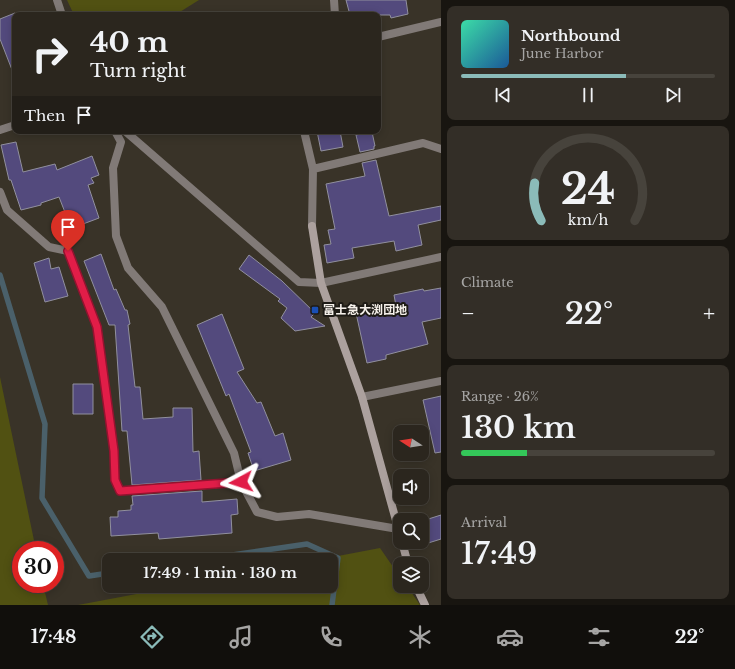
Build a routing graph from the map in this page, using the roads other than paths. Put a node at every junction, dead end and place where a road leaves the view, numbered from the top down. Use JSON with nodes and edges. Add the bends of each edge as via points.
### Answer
{"nodes":[{"id":1,"x":57,"y":0,"type":"edge"},
{"id":2,"x":334,"y":0,"type":"edge"},
{"id":3,"x":61,"y":12,"type":"edge"},
{"id":4,"x":335,"y":12,"type":"edge"},
{"id":5,"x":441,"y":22,"type":"edge"},
{"id":6,"x":381,"y":36,"type":"edge"},
{"id":7,"x":12,"y":125,"type":"edge"},
{"id":8,"x":0,"y":130,"type":"edge"},
{"id":9,"x":117,"y":134,"type":"edge"},
{"id":10,"x":128,"y":134,"type":"edge"},
{"id":11,"x":305,"y":134,"type":"edge"},
{"id":12,"x":441,"y":149,"type":"edge"},
{"id":13,"x":313,"y":169,"type":"junction"},
{"id":14,"x":0,"y":192,"type":"edge"},
{"id":15,"x":441,"y":257,"type":"edge"},
{"id":16,"x":321,"y":282,"type":"junction"},
{"id":17,"x":441,"y":381,"type":"edge"},
{"id":18,"x":362,"y":397,"type":"junction"},
{"id":19,"x":241,"y":482,"type":"junction"},
{"id":20,"x":394,"y":513,"type":"edge"},
{"id":21,"x":393,"y":531,"type":"edge"},
{"id":22,"x":419,"y":593,"type":"edge"},
{"id":23,"x":425,"y":605,"type":"edge"}],
"edges":[{"from":1,"to":3,"type":"street"},
{"from":2,"to":4,"type":"street"},
{"from":5,"to":6,"type":"street"},
{"from":7,"to":8,"type":"street"},
{"from":9,"to":19,"type":"street","via":[[121,142],[113,168],[116,236],[128,268],[162,307],[234,453]]},
{"from":10,"to":16,"type":"street","via":[[299,282]]},
{"from":11,"to":13,"type":"street"},
{"from":12,"to":13,"type":"street","via":[[423,143]]},
{"from":13,"to":16,"type":"street","via":[[312,226]]},
{"from":14,"to":19,"type":"street","via":[[7,210],[50,247],[68,251],[97,327],[113,443],[115,480],[120,491]]},
{"from":15,"to":16,"type":"street"},
{"from":16,"to":18,"type":"street"},
{"from":17,"to":18,"type":"street"},
{"from":18,"to":20,"type":"street"},
{"from":19,"to":21,"type":"street","via":[[257,512],[278,517],[310,514]]},
{"from":22,"to":23,"type":"street"}]}
